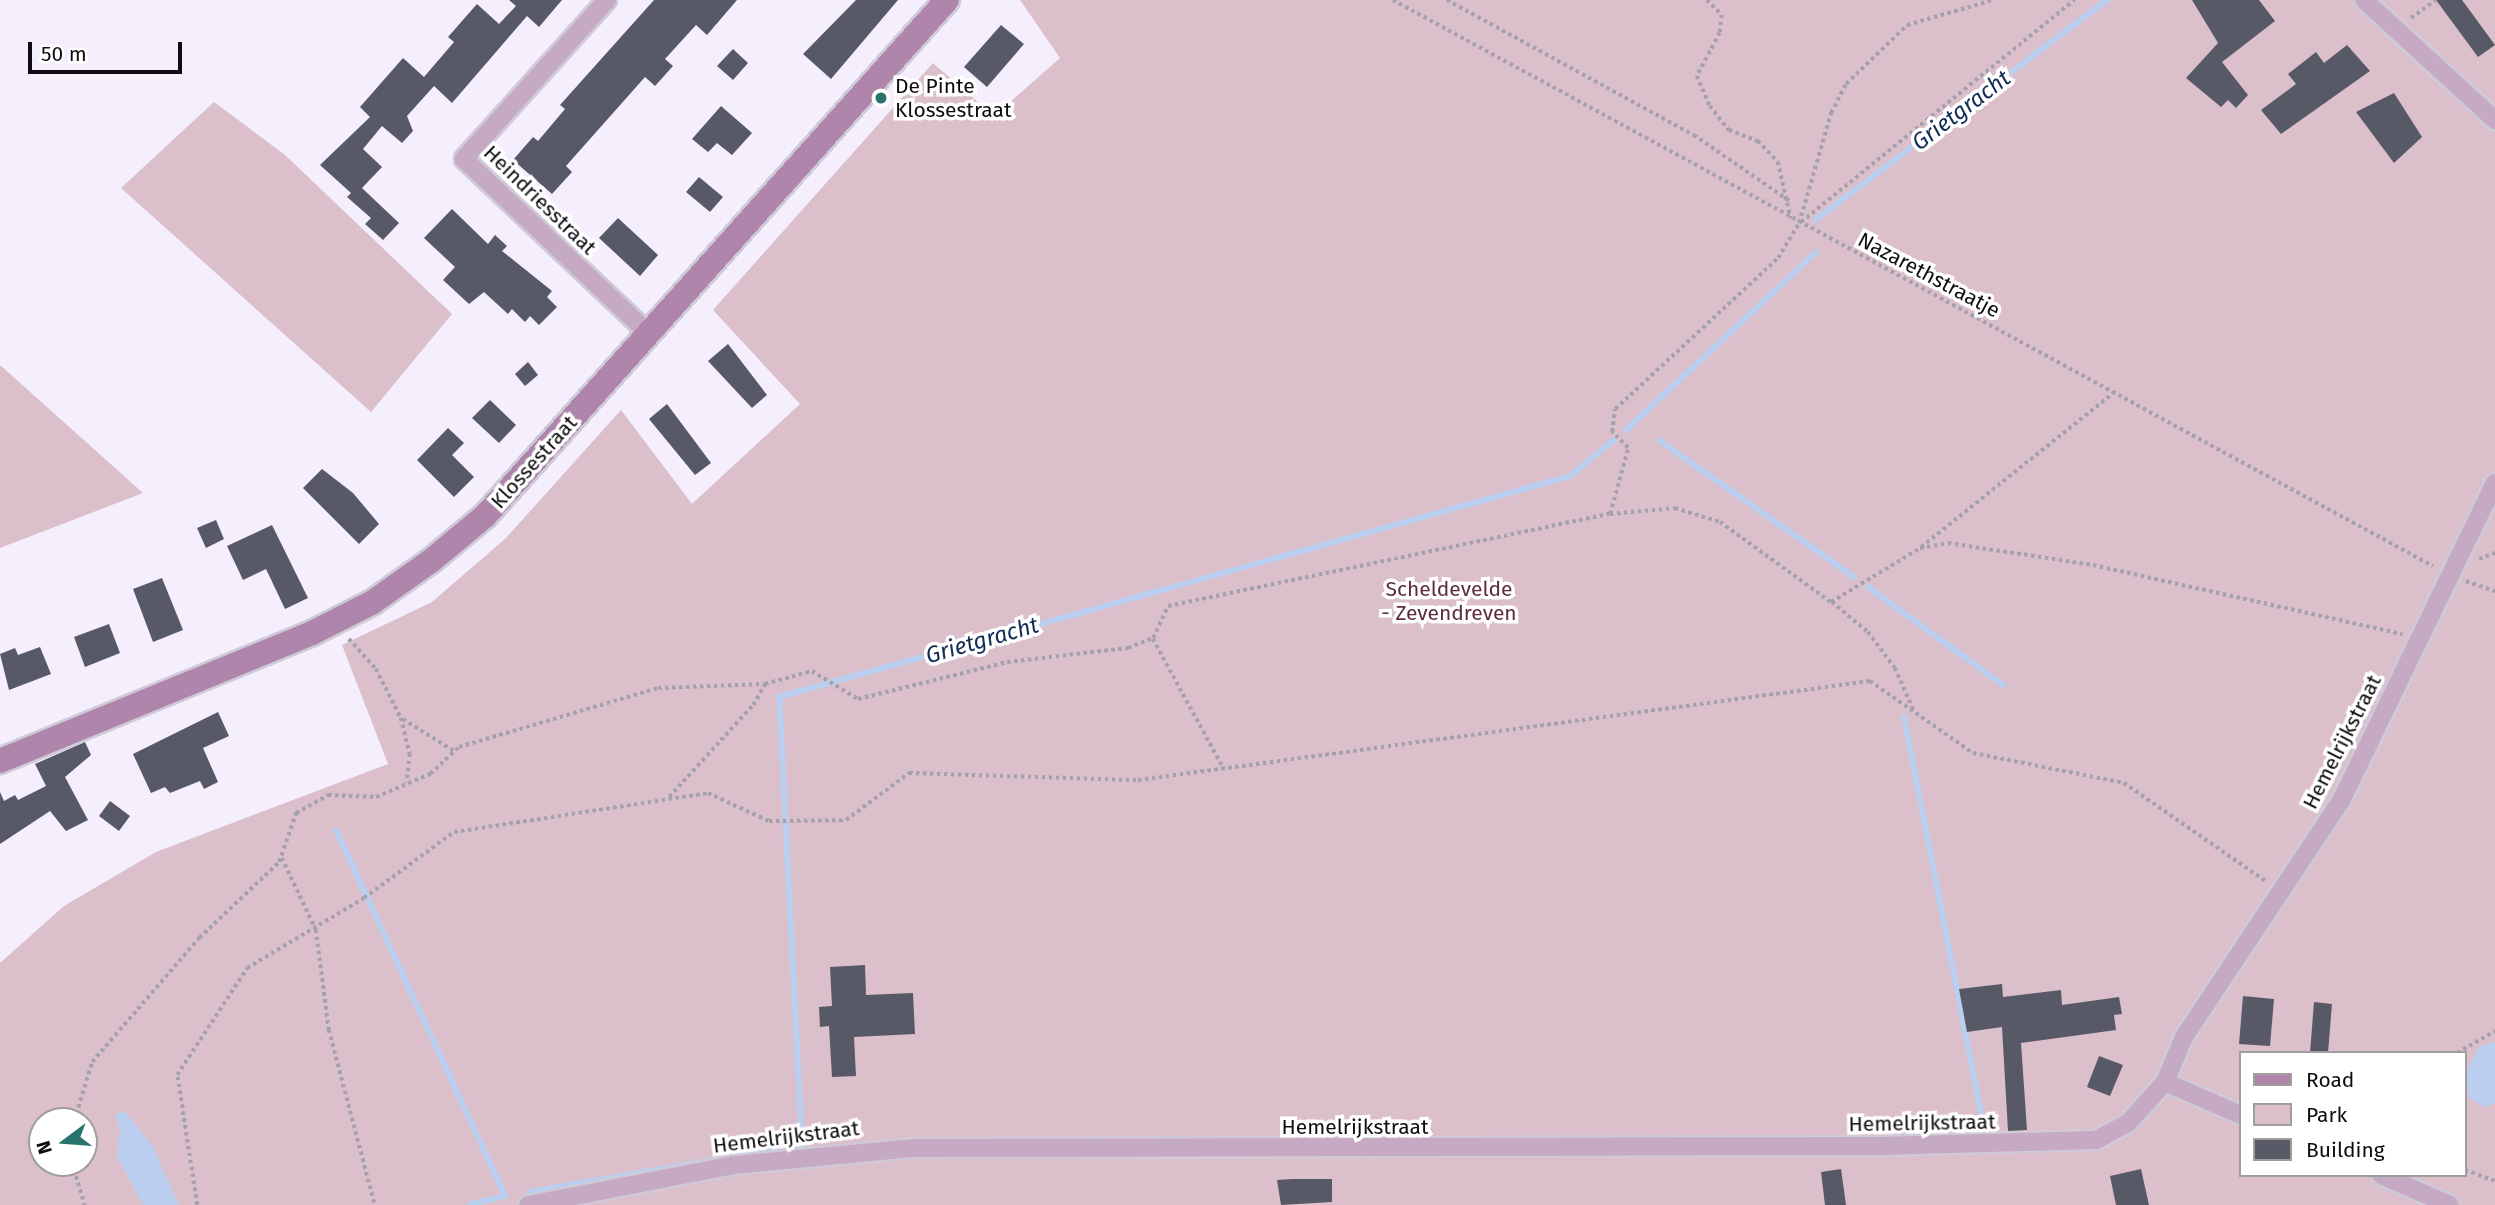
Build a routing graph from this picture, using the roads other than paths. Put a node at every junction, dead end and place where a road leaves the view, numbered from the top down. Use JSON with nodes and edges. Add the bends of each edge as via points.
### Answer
{"nodes":[{"id":1,"x":607,"y":0,"type":"edge"},
{"id":2,"x":947,"y":0,"type":"edge"},
{"id":3,"x":2364,"y":0,"type":"edge"},
{"id":4,"x":2495,"y":120,"type":"edge"},
{"id":5,"x":648,"y":333,"type":"junction"},
{"id":6,"x":2495,"y":483,"type":"edge"},
{"id":7,"x":0,"y":761,"type":"edge"},
{"id":8,"x":2165,"y":1082,"type":"junction"},
{"id":9,"x":2240,"y":1115,"type":"edge"},
{"id":10,"x":2386,"y":1177,"type":"edge"},
{"id":11,"x":528,"y":1205,"type":"edge"},
{"id":12,"x":2450,"y":1205,"type":"edge"}],
"edges":[{"from":1,"to":5,"type":"street","name":"Heindriesstraat","via":[[464,159]]},
{"from":2,"to":5,"type":"street","name":"Klossestraat"},
{"from":3,"to":4,"type":"street"},
{"from":5,"to":7,"type":"street","name":"Klossestraat","via":[[486,515],[432,560],[340,619]]},
{"from":6,"to":8,"type":"street","name":"Hemelrijkstraat","via":[[2342,799],[2184,1037]]},
{"from":8,"to":9,"type":"street"},
{"from":8,"to":11,"type":"street","name":"Hemelrijkstraat","via":[[2128,1123],[2096,1140],[2061,1143],[914,1148],[734,1165]]},
{"from":10,"to":12,"type":"street"}]}
